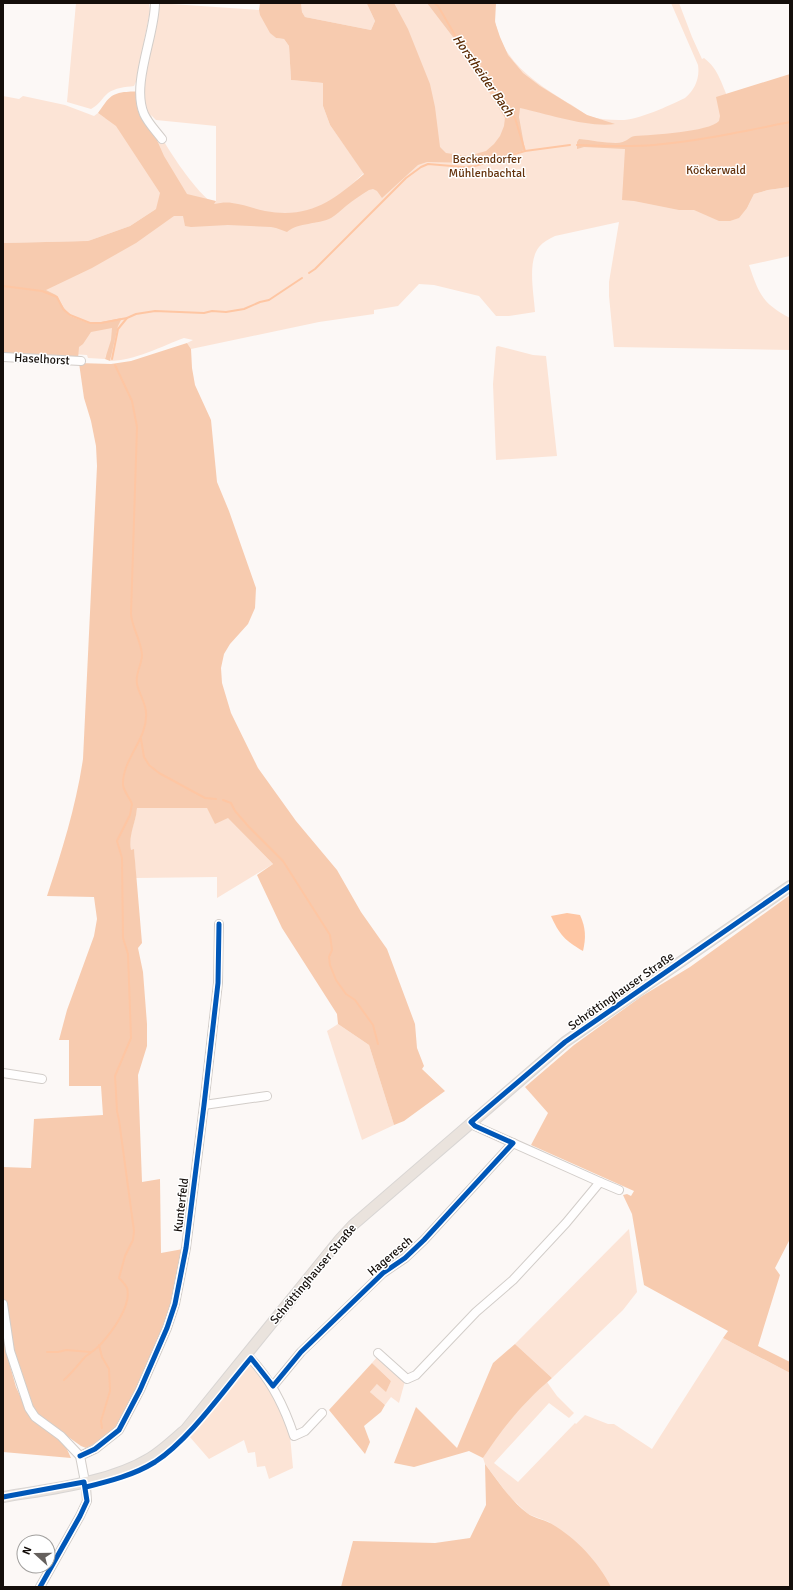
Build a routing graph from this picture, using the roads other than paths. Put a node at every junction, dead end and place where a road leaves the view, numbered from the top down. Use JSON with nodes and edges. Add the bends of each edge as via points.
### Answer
{"nodes":[{"id":1,"x":155,"y":3,"type":"edge"},
{"id":2,"x":162,"y":139,"type":"dead end"},
{"id":3,"x":3,"y":357,"type":"edge"},
{"id":4,"x":81,"y":361,"type":"dead end"},
{"id":5,"x":790,"y":886,"type":"edge"},
{"id":6,"x":219,"y":924,"type":"dead end"},
{"id":7,"x":3,"y":1073,"type":"edge"},
{"id":8,"x":42,"y":1080,"type":"dead end"},
{"id":9,"x":267,"y":1096,"type":"dead end"},
{"id":10,"x":204,"y":1104,"type":"junction"},
{"id":11,"x":471,"y":1122,"type":"junction"},
{"id":12,"x":513,"y":1143,"type":"junction"},
{"id":13,"x":600,"y":1182,"type":"junction"},
{"id":14,"x":619,"y":1190,"type":"dead end"},
{"id":15,"x":3,"y":1304,"type":"edge"},
{"id":16,"x":378,"y":1353,"type":"dead end"},
{"id":17,"x":246,"y":1354,"type":"junction"},
{"id":18,"x":273,"y":1386,"type":"junction"},
{"id":19,"x":322,"y":1413,"type":"dead end"},
{"id":20,"x":80,"y":1456,"type":"junction"},
{"id":21,"x":84,"y":1482,"type":"junction"},
{"id":22,"x":3,"y":1497,"type":"edge"},
{"id":23,"x":40,"y":1587,"type":"edge"}],
"edges":[{"from":1,"to":2,"type":"street","via":[[141,79],[140,100],[144,116]]},
{"from":3,"to":4,"type":"street","name":"Haselhorst"},
{"from":5,"to":11,"type":"main road","name":"Schröttinghauser Straße","via":[[565,1042]]},
{"from":6,"to":10,"type":"street","name":"Kunterfeld","via":[[218,982]]},
{"from":7,"to":8,"type":"street"},
{"from":9,"to":10,"type":"street"},
{"from":10,"to":20,"type":"street","name":"Kunterfeld","via":[[186,1248],[167,1328],[140,1390],[118,1430],[95,1449]]},
{"from":11,"to":12,"type":"street"},
{"from":11,"to":17,"type":"main road","name":"Schröttinghauser Straße","via":[[353,1225]]},
{"from":12,"to":13,"type":"street"},
{"from":12,"to":18,"type":"street","name":"Hageresch","via":[[424,1240],[405,1258],[383,1273],[308,1346]]},
{"from":13,"to":14,"type":"street"},
{"from":13,"to":16,"type":"street","via":[[513,1280],[484,1304],[416,1375],[407,1379]]},
{"from":15,"to":20,"type":"street","via":[[10,1351],[29,1408],[35,1417],[61,1436]]},
{"from":17,"to":18,"type":"street"},
{"from":17,"to":21,"type":"main road","name":"Schröttinghauser Straße","via":[[186,1429],[168,1445],[130,1468],[108,1477]]},
{"from":18,"to":19,"type":"street","via":[[294,1436],[305,1431]]},
{"from":20,"to":21,"type":"street"},
{"from":21,"to":22,"type":"main road","name":"Schröttinghauser Straße"},
{"from":21,"to":23,"type":"street","via":[[87,1501]]}]}
